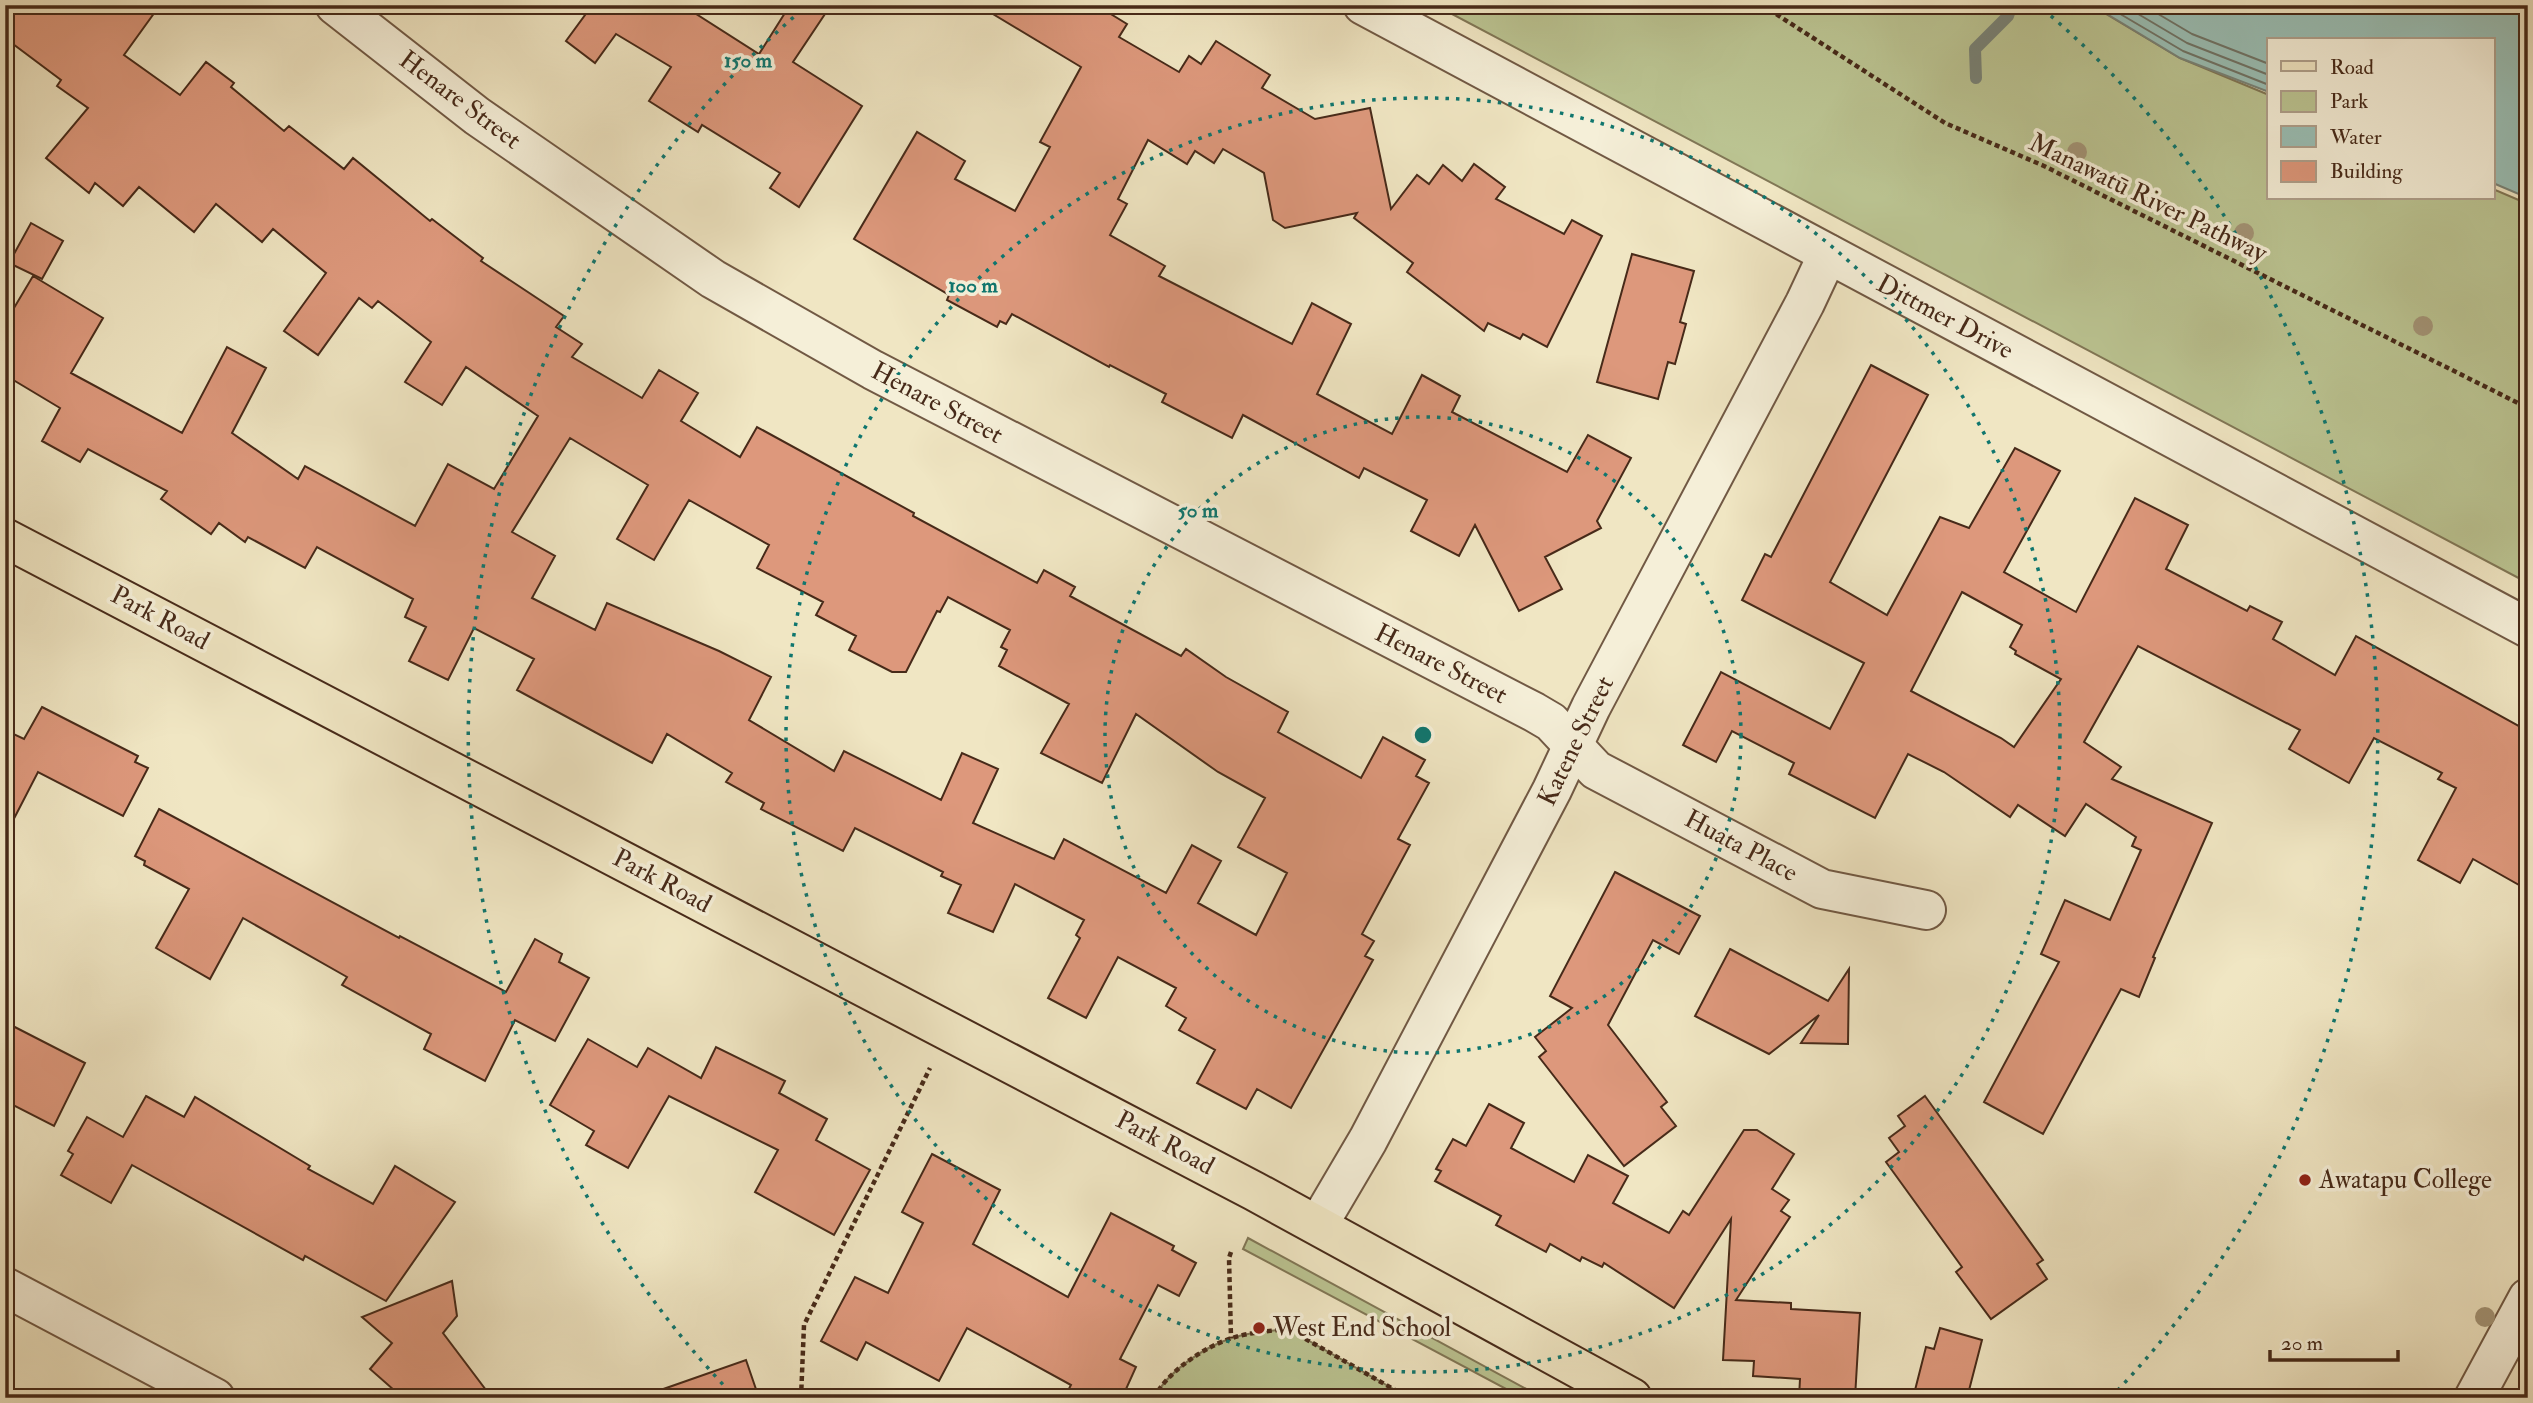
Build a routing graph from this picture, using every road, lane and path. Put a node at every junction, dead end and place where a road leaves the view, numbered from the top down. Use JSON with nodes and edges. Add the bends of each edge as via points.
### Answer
{"nodes":[{"id":1,"x":335,"y":5,"type":"edge"},
{"id":2,"x":1363,"y":5,"type":"edge"},
{"id":3,"x":1762,"y":5,"type":"edge"},
{"id":4,"x":1828,"y":254,"type":"junction"},
{"id":5,"x":2528,"y":408,"type":"edge"},
{"id":6,"x":5,"y":538,"type":"edge"},
{"id":7,"x":2528,"y":628,"type":"edge"},
{"id":8,"x":1572,"y":746,"type":"junction"},
{"id":9,"x":1926,"y":910,"type":"dead end"},
{"id":10,"x":949,"y":1030,"type":"junction"},
{"id":11,"x":1318,"y":1225,"type":"junction"},
{"id":12,"x":1231,"y":1252,"type":"dead end"},
{"id":13,"x":5,"y":1287,"type":"edge"},
{"id":14,"x":2528,"y":1298,"type":"edge"},
{"id":15,"x":1231,"y":1338,"type":"junction"},
{"id":16,"x":215,"y":1398,"type":"edge"},
{"id":17,"x":802,"y":1398,"type":"edge"},
{"id":18,"x":1154,"y":1398,"type":"edge"},
{"id":19,"x":1409,"y":1398,"type":"edge"},
{"id":20,"x":1632,"y":1398,"type":"edge"},
{"id":21,"x":2474,"y":1398,"type":"edge"}],
"edges":[{"from":1,"to":8,"type":"street","name":"Henare Street","via":[[477,116],[713,279],[873,370],[1542,717]]},
{"from":2,"to":4,"type":"street","name":"Dittmer Drive"},
{"from":3,"to":5,"type":"path","name":"Manawatū River Pathway","via":[[1945,123],[2044,166]]},
{"from":4,"to":7,"type":"street","name":"Dittmer Drive"},
{"from":4,"to":8,"type":"street","name":"Katene Street"},
{"from":6,"to":10,"type":"main road","name":"Park Road"},
{"from":8,"to":9,"type":"street","name":"Huata Place","via":[[1595,769],[1822,888]]},
{"from":8,"to":11,"type":"street","name":"Katene Street","via":[[1374,1128]]},
{"from":10,"to":11,"type":"main road","name":"Park Road"},
{"from":10,"to":17,"type":"path","via":[[804,1325]]},
{"from":11,"to":20,"type":"main road","name":"Park Road"},
{"from":12,"to":15,"type":"path"},
{"from":13,"to":16,"type":"street"},
{"from":14,"to":21,"type":"street"},
{"from":15,"to":18,"type":"path","via":[[1184,1363]]},
{"from":15,"to":19,"type":"path","via":[[1292,1328]]}]}
